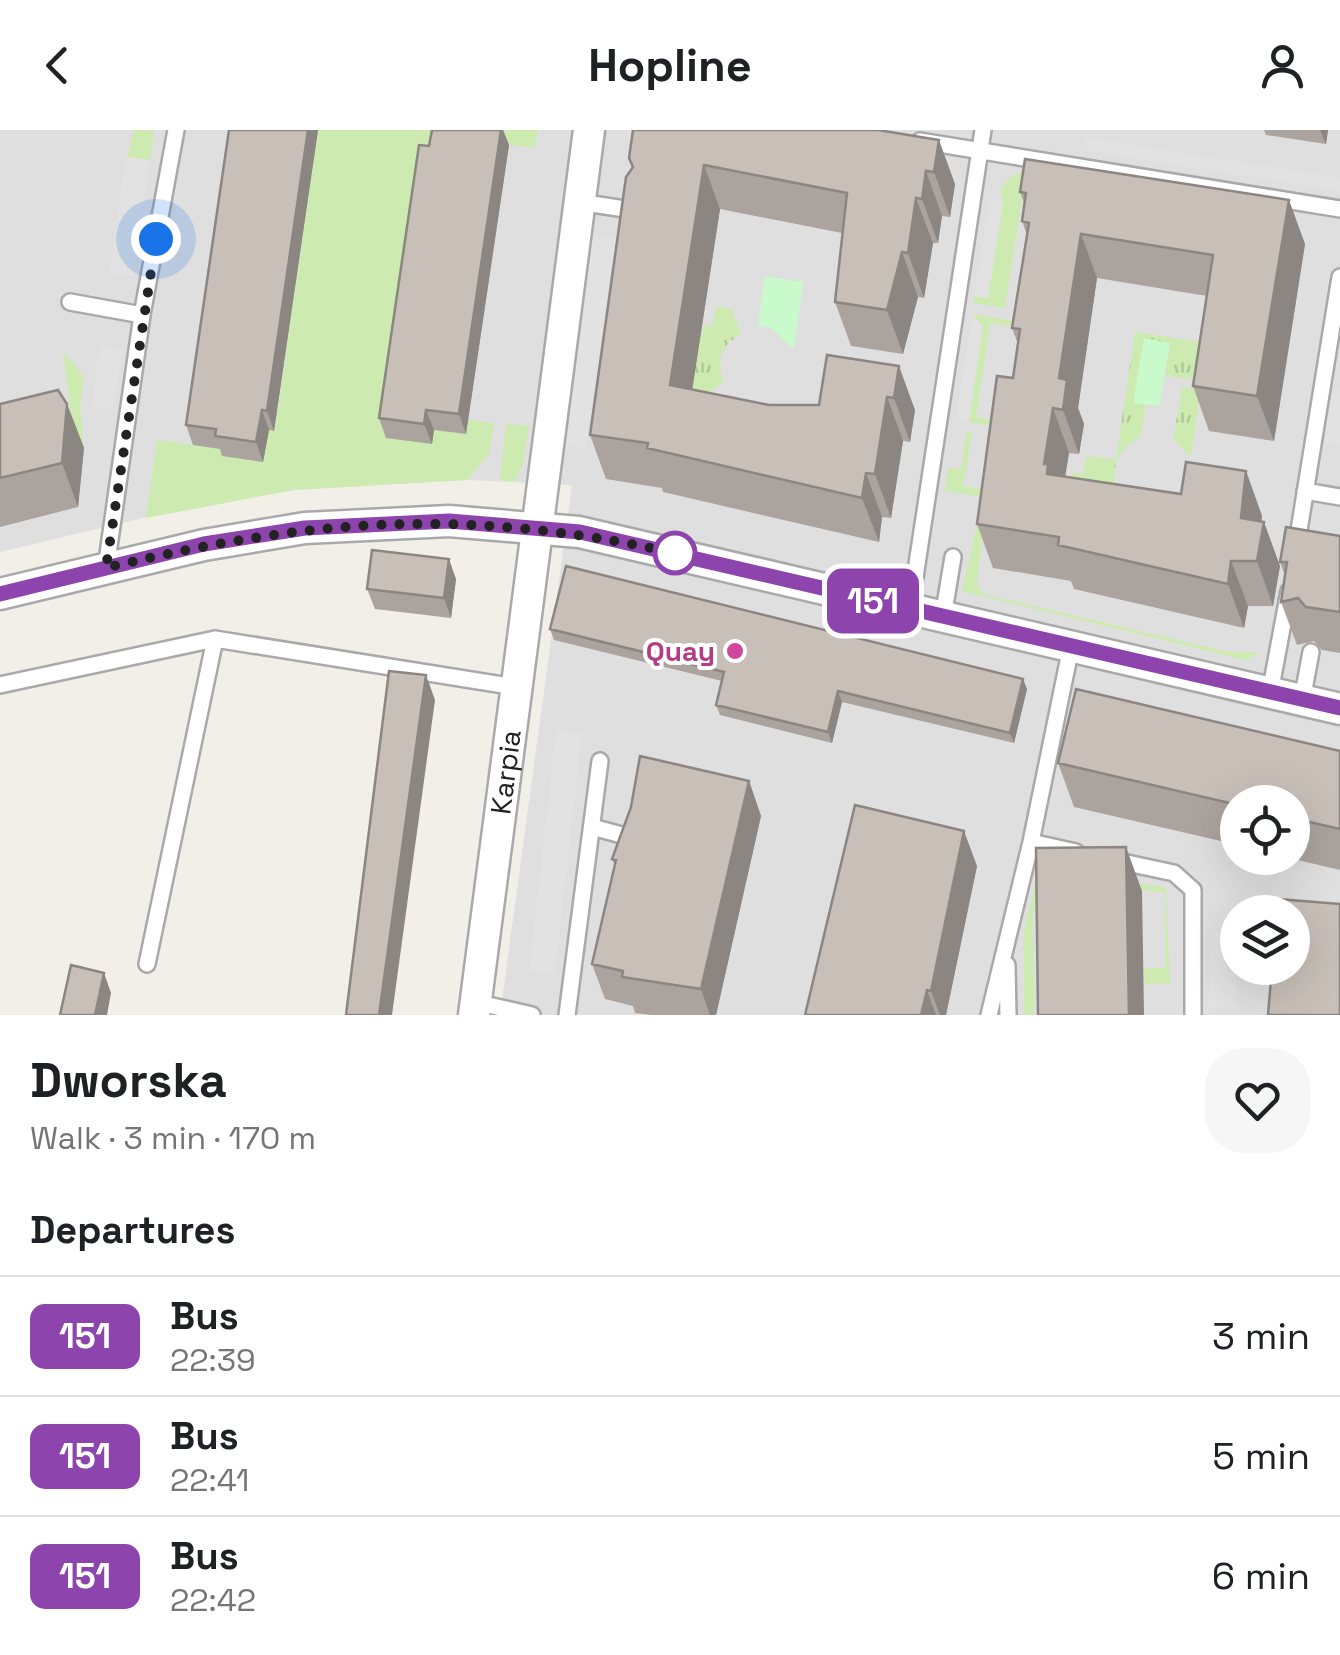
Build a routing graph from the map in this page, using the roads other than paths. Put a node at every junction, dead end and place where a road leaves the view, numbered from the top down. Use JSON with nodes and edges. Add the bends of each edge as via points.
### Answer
{"nodes":[{"id":1,"x":176,"y":130,"type":"edge"},
{"id":2,"x":590,"y":130,"type":"edge"},
{"id":3,"x":982,"y":130,"type":"edge"},
{"id":4,"x":901,"y":138,"type":"edge"},
{"id":5,"x":980,"y":151,"type":"junction"},
{"id":6,"x":579,"y":202,"type":"junction"},
{"id":7,"x":1340,"y":209,"type":"edge"},
{"id":8,"x":638,"y":211,"type":"edge"},
{"id":9,"x":1339,"y":286,"type":"edge"},
{"id":10,"x":70,"y":302,"type":"dead end"},
{"id":11,"x":142,"y":315,"type":"junction"},
{"id":12,"x":1306,"y":491,"type":"junction"},
{"id":13,"x":1340,"y":496,"type":"edge"},
{"id":14,"x":534,"y":528,"type":"junction"},
{"id":15,"x":953,"y":557,"type":"dead end"},
{"id":16,"x":106,"y":568,"type":"junction"},
{"id":17,"x":0,"y":594,"type":"edge"},
{"id":18,"x":910,"y":610,"type":"junction"},
{"id":19,"x":943,"y":617,"type":"junction"},
{"id":20,"x":215,"y":639,"type":"junction"},
{"id":21,"x":1071,"y":647,"type":"junction"},
{"id":22,"x":1311,"y":652,"type":"dead end"},
{"id":23,"x":0,"y":686,"type":"edge"},
{"id":24,"x":514,"y":686,"type":"junction"},
{"id":25,"x":1270,"y":692,"type":"junction"},
{"id":26,"x":1302,"y":700,"type":"junction"},
{"id":27,"x":1340,"y":708,"type":"edge"},
{"id":28,"x":600,"y":762,"type":"dead end"},
{"id":29,"x":592,"y":827,"type":"junction"},
{"id":30,"x":632,"y":838,"type":"edge"},
{"id":31,"x":1031,"y":842,"type":"junction"},
{"id":32,"x":1007,"y":940,"type":"junction"},
{"id":33,"x":147,"y":964,"type":"dead end"},
{"id":34,"x":475,"y":1009,"type":"edge"},
{"id":35,"x":532,"y":1015,"type":"edge"},
{"id":36,"x":567,"y":1015,"type":"edge"},
{"id":37,"x":988,"y":1015,"type":"edge"},
{"id":38,"x":1008,"y":1015,"type":"edge"},
{"id":39,"x":1193,"y":1015,"type":"edge"}],
"edges":[{"from":1,"to":11,"type":"lane"},
{"from":2,"to":6,"type":"street","name":"Karpia"},
{"from":3,"to":5,"type":"lane"},
{"from":4,"to":5,"type":"lane"},
{"from":5,"to":7,"type":"lane"},
{"from":5,"to":18,"type":"lane"},
{"from":6,"to":8,"type":"lane"},
{"from":6,"to":14,"type":"street","name":"Karpia"},
{"from":9,"to":12,"type":"lane"},
{"from":10,"to":11,"type":"lane"},
{"from":11,"to":16,"type":"lane"},
{"from":12,"to":13,"type":"lane"},
{"from":12,"to":25,"type":"lane"},
{"from":14,"to":16,"type":"street","via":[[449,521],[305,528]]},
{"from":14,"to":18,"type":"street","via":[[620,540]]},
{"from":14,"to":24,"type":"street","name":"Karpia"},
{"from":15,"to":19,"type":"lane"},
{"from":16,"to":17,"type":"street"},
{"from":18,"to":19,"type":"street"},
{"from":19,"to":21,"type":"street"},
{"from":20,"to":23,"type":"lane"},
{"from":20,"to":24,"type":"lane"},
{"from":20,"to":33,"type":"lane"},
{"from":21,"to":25,"type":"street"},
{"from":21,"to":31,"type":"lane"},
{"from":22,"to":26,"type":"lane"},
{"from":24,"to":34,"type":"street","name":"Karpia"},
{"from":25,"to":26,"type":"street"},
{"from":26,"to":27,"type":"street"},
{"from":28,"to":29,"type":"lane"},
{"from":29,"to":30,"type":"lane"},
{"from":29,"to":36,"type":"lane"},
{"from":31,"to":32,"type":"lane"},
{"from":31,"to":39,"type":"lane","via":[[1189,882]]},
{"from":32,"to":37,"type":"lane"},
{"from":32,"to":38,"type":"lane"},
{"from":34,"to":35,"type":"lane"}]}
